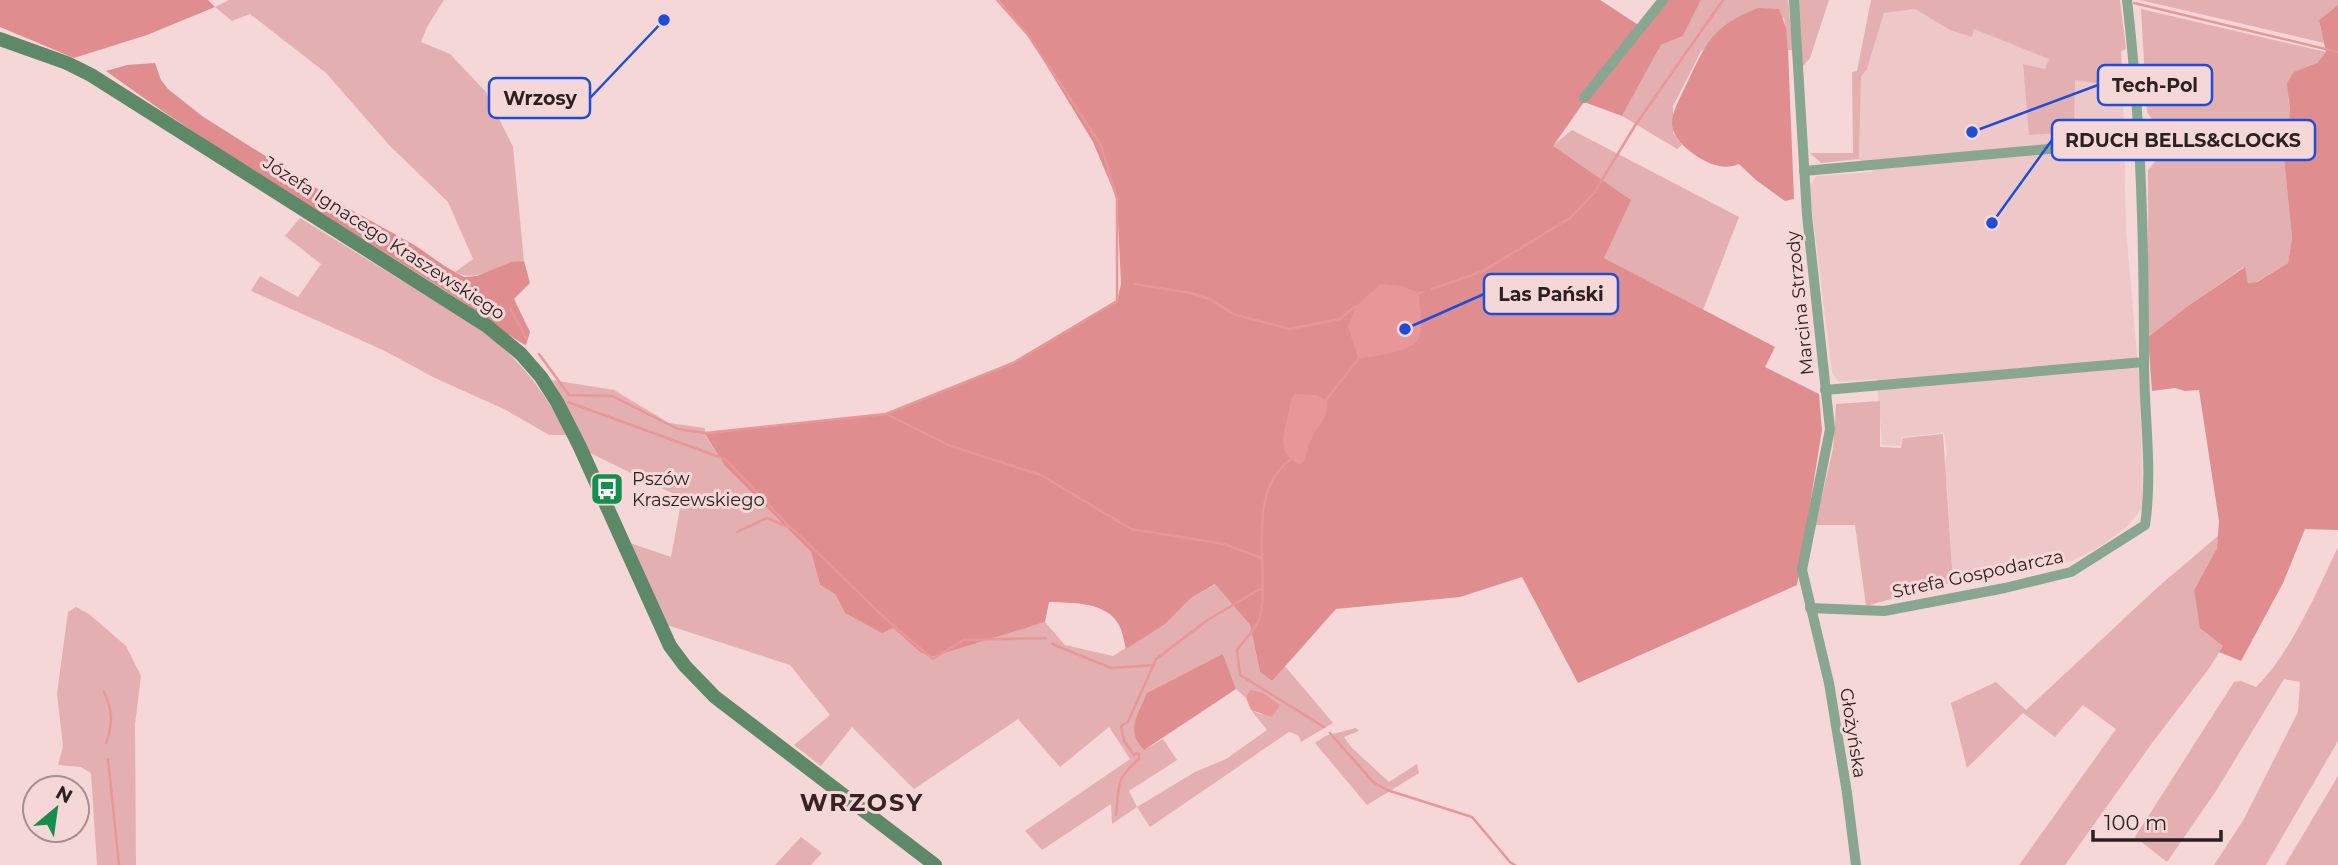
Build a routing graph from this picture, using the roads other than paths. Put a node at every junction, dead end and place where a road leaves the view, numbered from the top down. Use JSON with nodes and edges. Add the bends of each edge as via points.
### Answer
{"nodes":[{"id":1,"x":1663,"y":0,"type":"edge"},
{"id":2,"x":1794,"y":0,"type":"edge"},
{"id":3,"x":2127,"y":0,"type":"edge"},
{"id":4,"x":0,"y":39,"type":"edge"},
{"id":5,"x":1584,"y":98,"type":"dead end"},
{"id":6,"x":2138,"y":141,"type":"junction"},
{"id":7,"x":1804,"y":172,"type":"junction"},
{"id":8,"x":2144,"y":362,"type":"junction"},
{"id":9,"x":1825,"y":390,"type":"junction"},
{"id":10,"x":1809,"y":604,"type":"junction"},
{"id":11,"x":935,"y":865,"type":"edge"},
{"id":12,"x":1856,"y":865,"type":"edge"}],
"edges":[{"from":1,"to":5,"type":"street"},
{"from":2,"to":7,"type":"street","name":"Marcina Strzody"},
{"from":3,"to":6,"type":"street","name":"Strefa Gospodarcza"},
{"from":4,"to":11,"type":"street","name":"Józefa Ignacego Kraszewskiego","via":[[91,75],[505,340],[558,402],[670,646],[685,666],[715,697]]},
{"from":6,"to":7,"type":"street"},
{"from":6,"to":8,"type":"street","name":"Strefa Gospodarcza"},
{"from":7,"to":9,"type":"street","name":"Marcina Strzody"},
{"from":8,"to":9,"type":"street"},
{"from":8,"to":10,"type":"street","name":"Strefa Gospodarcza","via":[[2149,499],[2145,525],[2071,572],[1903,608],[1857,611]]},
{"from":9,"to":10,"type":"street","name":"Marcina Strzody","via":[[1830,429],[1802,570]]},
{"from":10,"to":12,"type":"street","name":"Głożyńska","via":[[1829,683]]}]}
